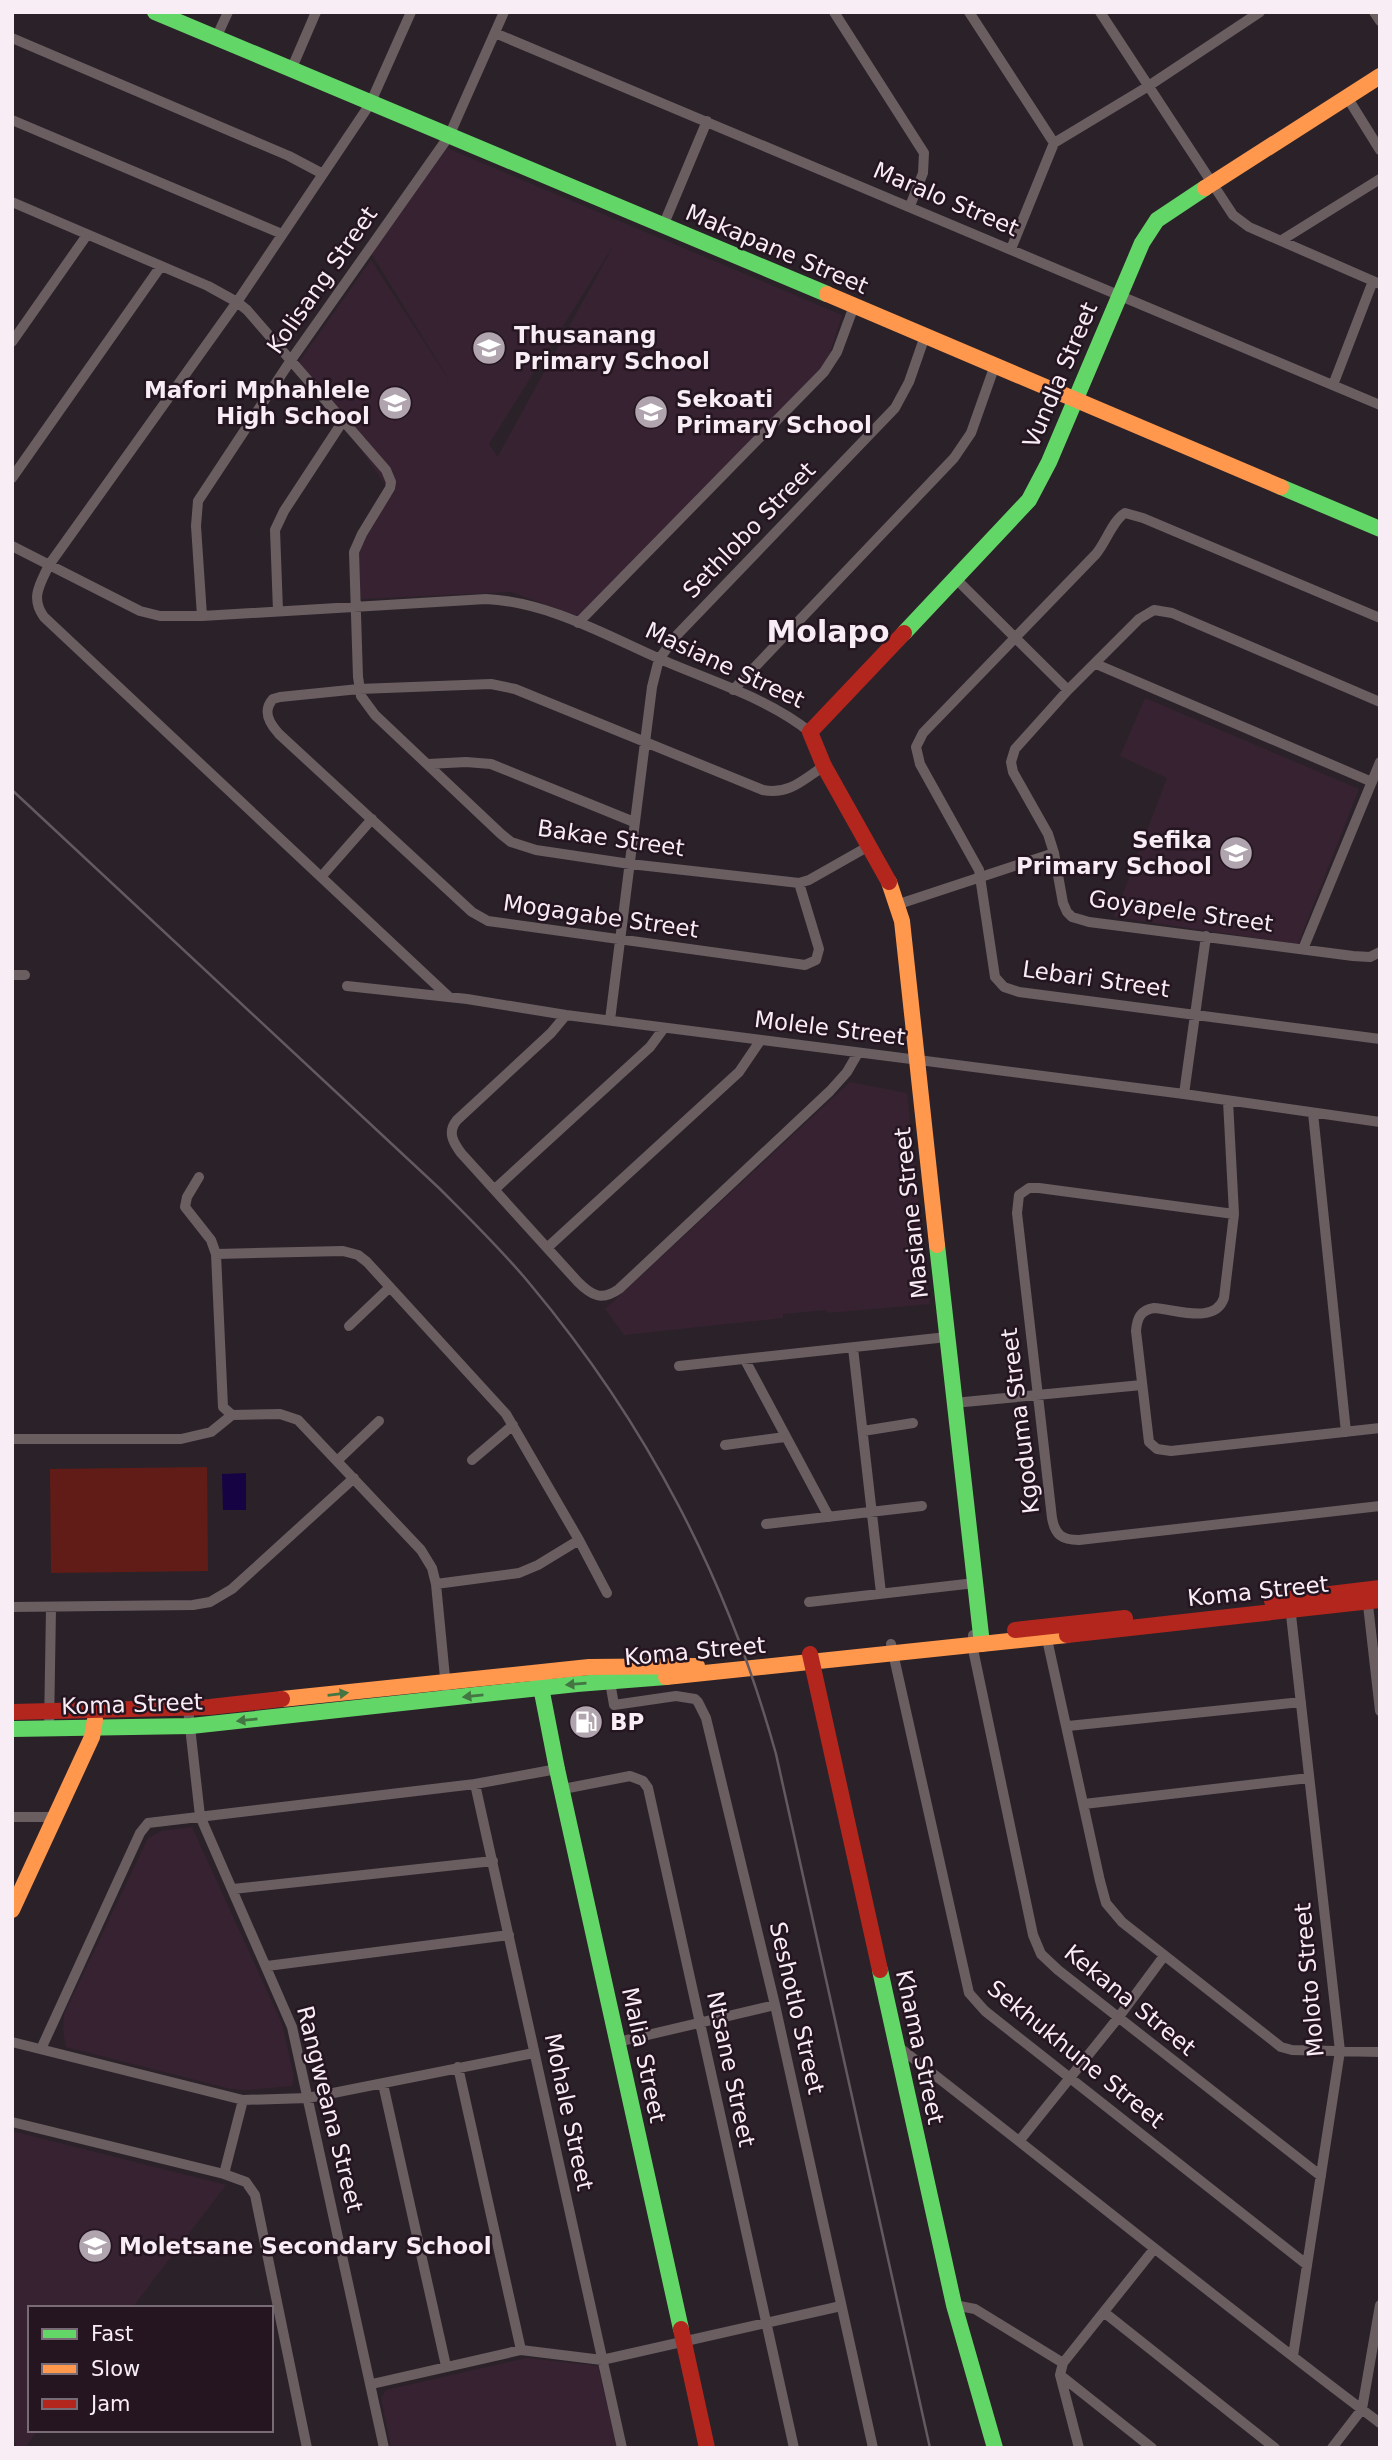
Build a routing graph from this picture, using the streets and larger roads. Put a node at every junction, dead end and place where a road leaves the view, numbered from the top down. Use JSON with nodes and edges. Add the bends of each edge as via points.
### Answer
{"nodes":[{"id":1,"x":155,"y":12,"type":"edge"},
{"id":2,"x":228,"y":12,"type":"edge"},
{"id":3,"x":316,"y":12,"type":"edge"},
{"id":4,"x":411,"y":12,"type":"edge"},
{"id":5,"x":504,"y":12,"type":"edge"},
{"id":6,"x":834,"y":12,"type":"edge"},
{"id":7,"x":969,"y":12,"type":"edge"},
{"id":8,"x":1100,"y":12,"type":"edge"},
{"id":9,"x":1233,"y":12,"type":"edge"},
{"id":10,"x":1260,"y":12,"type":"edge"},
{"id":11,"x":1374,"y":12,"type":"edge"},
{"id":12,"x":1380,"y":21,"type":"edge"},
{"id":13,"x":1240,"y":24,"type":"junction"},
{"id":14,"x":495,"y":33,"type":"junction"},
{"id":15,"x":12,"y":38,"type":"edge"},
{"id":16,"x":216,"y":38,"type":"junction"},
{"id":17,"x":291,"y":70,"type":"junction"},
{"id":18,"x":1380,"y":76,"type":"edge"},
{"id":19,"x":1147,"y":87,"type":"junction"},
{"id":20,"x":1347,"y":97,"type":"junction"},
{"id":21,"x":370,"y":104,"type":"junction"},
{"id":22,"x":12,"y":120,"type":"edge"},
{"id":23,"x":707,"y":121,"type":"junction"},
{"id":24,"x":449,"y":136,"type":"junction"},
{"id":25,"x":1054,"y":143,"type":"junction"},
{"id":26,"x":1380,"y":150,"type":"edge"},
{"id":27,"x":323,"y":174,"type":"junction"},
{"id":28,"x":1380,"y":178,"type":"edge"},
{"id":29,"x":1212,"y":182,"type":"junction"},
{"id":30,"x":13,"y":204,"type":"edge"},
{"id":31,"x":910,"y":206,"type":"junction"},
{"id":32,"x":663,"y":226,"type":"junction"},
{"id":33,"x":282,"y":234,"type":"junction"},
{"id":34,"x":87,"y":236,"type":"junction"},
{"id":35,"x":1282,"y":240,"type":"junction"},
{"id":36,"x":1011,"y":249,"type":"junction"},
{"id":37,"x":162,"y":266,"type":"junction"},
{"id":38,"x":1376,"y":282,"type":"edge"},
{"id":39,"x":1119,"y":295,"type":"junction"},
{"id":40,"x":237,"y":302,"type":"junction"},
{"id":41,"x":854,"y":306,"type":"junction"},
{"id":42,"x":925,"y":336,"type":"junction"},
{"id":43,"x":12,"y":342,"type":"edge"},
{"id":44,"x":291,"y":360,"type":"junction"},
{"id":45,"x":995,"y":365,"type":"junction"},
{"id":46,"x":1333,"y":385,"type":"junction"},
{"id":47,"x":1075,"y":398,"type":"junction"},
{"id":48,"x":1380,"y":405,"type":"edge"},
{"id":49,"x":343,"y":421,"type":"junction"},
{"id":50,"x":12,"y":478,"type":"edge"},
{"id":51,"x":1380,"y":529,"type":"edge"},
{"id":52,"x":12,"y":546,"type":"edge"},
{"id":53,"x":49,"y":565,"type":"junction"},
{"id":54,"x":956,"y":579,"type":"junction"},
{"id":55,"x":356,"y":607,"type":"junction"},
{"id":56,"x":278,"y":611,"type":"junction"},
{"id":57,"x":202,"y":616,"type":"junction"},
{"id":58,"x":1380,"y":618,"type":"edge"},
{"id":59,"x":578,"y":623,"type":"junction"},
{"id":60,"x":1013,"y":637,"type":"junction"},
{"id":61,"x":659,"y":659,"type":"junction"},
{"id":62,"x":1096,"y":664,"type":"junction"},
{"id":63,"x":359,"y":689,"type":"junction"},
{"id":64,"x":733,"y":690,"type":"junction"},
{"id":65,"x":1068,"y":690,"type":"junction"},
{"id":66,"x":1380,"y":702,"type":"edge"},
{"id":67,"x":810,"y":732,"type":"junction"},
{"id":68,"x":645,"y":744,"type":"junction"},
{"id":69,"x":1380,"y":762,"type":"edge"},
{"id":70,"x":428,"y":764,"type":"junction"},
{"id":71,"x":824,"y":766,"type":"junction"},
{"id":72,"x":1372,"y":782,"type":"junction"},
{"id":73,"x":372,"y":819,"type":"junction"},
{"id":74,"x":634,"y":822,"type":"junction"},
{"id":75,"x":869,"y":846,"type":"junction"},
{"id":76,"x":1054,"y":853,"type":"junction"},
{"id":77,"x":630,"y":864,"type":"junction"},
{"id":78,"x":321,"y":877,"type":"junction"},
{"id":79,"x":982,"y":878,"type":"junction"},
{"id":80,"x":799,"y":883,"type":"junction"},
{"id":81,"x":899,"y":904,"type":"junction"},
{"id":82,"x":1206,"y":936,"type":"junction"},
{"id":83,"x":620,"y":940,"type":"junction"},
{"id":84,"x":1303,"y":949,"type":"junction"},
{"id":85,"x":1380,"y":952,"type":"edge"},
{"id":86,"x":12,"y":975,"type":"edge"},
{"id":87,"x":25,"y":975,"type":"dead end"},
{"id":88,"x":347,"y":986,"type":"dead end"},
{"id":89,"x":449,"y":997,"type":"junction"},
{"id":90,"x":1195,"y":1014,"type":"junction"},
{"id":91,"x":566,"y":1015,"type":"junction"},
{"id":92,"x":610,"y":1020,"type":"junction"},
{"id":93,"x":664,"y":1028,"type":"junction"},
{"id":94,"x":1380,"y":1039,"type":"edge"},
{"id":95,"x":760,"y":1041,"type":"junction"},
{"id":96,"x":858,"y":1054,"type":"junction"},
{"id":97,"x":919,"y":1060,"type":"junction"},
{"id":98,"x":1184,"y":1094,"type":"junction"},
{"id":99,"x":1228,"y":1101,"type":"junction"},
{"id":100,"x":1313,"y":1113,"type":"junction"},
{"id":101,"x":1380,"y":1122,"type":"edge"},
{"id":102,"x":199,"y":1177,"type":"dead end"},
{"id":103,"x":495,"y":1189,"type":"junction"},
{"id":104,"x":1234,"y":1214,"type":"junction"},
{"id":105,"x":548,"y":1247,"type":"junction"},
{"id":106,"x":216,"y":1254,"type":"junction"},
{"id":107,"x":390,"y":1287,"type":"junction"},
{"id":108,"x":349,"y":1326,"type":"dead end"},
{"id":109,"x":947,"y":1337,"type":"junction"},
{"id":110,"x":853,"y":1348,"type":"junction"},
{"id":111,"x":745,"y":1360,"type":"junction"},
{"id":112,"x":679,"y":1366,"type":"dead end"},
{"id":113,"x":1142,"y":1385,"type":"junction"},
{"id":114,"x":1038,"y":1396,"type":"junction"},
{"id":115,"x":954,"y":1403,"type":"junction"},
{"id":116,"x":232,"y":1415,"type":"junction"},
{"id":117,"x":379,"y":1421,"type":"dead end"},
{"id":118,"x":913,"y":1423,"type":"dead end"},
{"id":119,"x":513,"y":1425,"type":"junction"},
{"id":120,"x":1380,"y":1429,"type":"edge"},
{"id":121,"x":863,"y":1431,"type":"junction"},
{"id":122,"x":1346,"y":1432,"type":"junction"},
{"id":123,"x":785,"y":1437,"type":"junction"},
{"id":124,"x":12,"y":1439,"type":"edge"},
{"id":125,"x":725,"y":1445,"type":"dead end"},
{"id":126,"x":338,"y":1460,"type":"junction"},
{"id":127,"x":472,"y":1460,"type":"dead end"},
{"id":128,"x":354,"y":1478,"type":"junction"},
{"id":129,"x":922,"y":1506,"type":"dead end"},
{"id":130,"x":1380,"y":1506,"type":"edge"},
{"id":131,"x":873,"y":1512,"type":"junction"},
{"id":132,"x":829,"y":1517,"type":"junction"},
{"id":133,"x":766,"y":1524,"type":"dead end"},
{"id":134,"x":579,"y":1540,"type":"junction"},
{"id":135,"x":975,"y":1583,"type":"junction"},
{"id":136,"x":436,"y":1584,"type":"junction"},
{"id":137,"x":607,"y":1593,"type":"dead end"},
{"id":138,"x":881,"y":1593,"type":"junction"},
{"id":139,"x":1373,"y":1595,"type":"edge"},
{"id":140,"x":809,"y":1602,"type":"dead end"},
{"id":141,"x":1290,"y":1605,"type":"junction"},
{"id":142,"x":12,"y":1607,"type":"edge"},
{"id":143,"x":51,"y":1608,"type":"junction"},
{"id":144,"x":1045,"y":1632,"type":"junction"},
{"id":145,"x":977,"y":1639,"type":"junction"},
{"id":146,"x":892,"y":1649,"type":"junction"},
{"id":147,"x":811,"y":1658,"type":"junction"},
{"id":148,"x":609,"y":1674,"type":"junction"},
{"id":149,"x":540,"y":1679,"type":"junction"},
{"id":150,"x":447,"y":1690,"type":"junction"},
{"id":151,"x":1301,"y":1702,"type":"junction"},
{"id":152,"x":188,"y":1709,"type":"junction"},
{"id":153,"x":95,"y":1711,"type":"junction"},
{"id":154,"x":1380,"y":1711,"type":"edge"},
{"id":155,"x":12,"y":1712,"type":"edge"},
{"id":156,"x":50,"y":1712,"type":"junction"},
{"id":157,"x":191,"y":1726,"type":"junction"},
{"id":158,"x":1068,"y":1727,"type":"junction"},
{"id":159,"x":94,"y":1728,"type":"junction"},
{"id":160,"x":12,"y":1729,"type":"edge"},
{"id":161,"x":49,"y":1729,"type":"junction"},
{"id":162,"x":557,"y":1769,"type":"junction"},
{"id":163,"x":1309,"y":1778,"type":"junction"},
{"id":164,"x":475,"y":1784,"type":"junction"},
{"id":165,"x":563,"y":1789,"type":"junction"},
{"id":166,"x":1084,"y":1804,"type":"junction"},
{"id":167,"x":200,"y":1816,"type":"junction"},
{"id":168,"x":12,"y":1817,"type":"edge"},
{"id":169,"x":55,"y":1817,"type":"junction"},
{"id":170,"x":493,"y":1861,"type":"junction"},
{"id":171,"x":233,"y":1889,"type":"junction"},
{"id":172,"x":14,"y":1900,"type":"edge"},
{"id":173,"x":509,"y":1935,"type":"junction"},
{"id":174,"x":1164,"y":1956,"type":"junction"},
{"id":175,"x":267,"y":1966,"type":"junction"},
{"id":176,"x":775,"y":2005,"type":"junction"},
{"id":177,"x":1118,"y":2018,"type":"junction"},
{"id":178,"x":700,"y":2024,"type":"junction"},
{"id":179,"x":12,"y":2042,"type":"edge"},
{"id":180,"x":618,"y":2042,"type":"junction"},
{"id":181,"x":896,"y":2045,"type":"junction"},
{"id":182,"x":41,"y":2049,"type":"junction"},
{"id":183,"x":1340,"y":2051,"type":"junction"},
{"id":184,"x":1380,"y":2052,"type":"edge"},
{"id":185,"x":534,"y":2053,"type":"junction"},
{"id":186,"x":458,"y":2067,"type":"junction"},
{"id":187,"x":1069,"y":2077,"type":"junction"},
{"id":188,"x":383,"y":2084,"type":"junction"},
{"id":189,"x":307,"y":2098,"type":"junction"},
{"id":190,"x":243,"y":2100,"type":"junction"},
{"id":191,"x":12,"y":2122,"type":"edge"},
{"id":192,"x":1020,"y":2140,"type":"junction"},
{"id":193,"x":224,"y":2175,"type":"junction"},
{"id":194,"x":1321,"y":2176,"type":"junction"},
{"id":195,"x":1154,"y":2249,"type":"junction"},
{"id":196,"x":1306,"y":2264,"type":"junction"},
{"id":197,"x":954,"y":2305,"type":"junction"},
{"id":198,"x":1380,"y":2305,"type":"edge"},
{"id":199,"x":841,"y":2306,"type":"junction"},
{"id":200,"x":1105,"y":2313,"type":"junction"},
{"id":201,"x":766,"y":2322,"type":"junction"},
{"id":202,"x":684,"y":2343,"type":"junction"},
{"id":203,"x":521,"y":2350,"type":"junction"},
{"id":204,"x":1293,"y":2356,"type":"junction"},
{"id":205,"x":602,"y":2360,"type":"junction"},
{"id":206,"x":1063,"y":2363,"type":"junction"},
{"id":207,"x":446,"y":2366,"type":"junction"},
{"id":208,"x":1060,"y":2375,"type":"junction"},
{"id":209,"x":372,"y":2385,"type":"junction"},
{"id":210,"x":1083,"y":2393,"type":"junction"},
{"id":211,"x":1066,"y":2402,"type":"junction"},
{"id":212,"x":1362,"y":2409,"type":"junction"},
{"id":213,"x":1380,"y":2423,"type":"edge"},
{"id":214,"x":307,"y":2448,"type":"edge"},
{"id":215,"x":384,"y":2448,"type":"edge"},
{"id":216,"x":621,"y":2448,"type":"edge"},
{"id":217,"x":707,"y":2448,"type":"edge"},
{"id":218,"x":794,"y":2448,"type":"edge"},
{"id":219,"x":873,"y":2448,"type":"edge"},
{"id":220,"x":995,"y":2448,"type":"edge"},
{"id":221,"x":1079,"y":2448,"type":"edge"},
{"id":222,"x":1152,"y":2448,"type":"edge"},
{"id":223,"x":1275,"y":2448,"type":"edge"},
{"id":224,"x":1332,"y":2448,"type":"edge"}],
"edges":[{"from":1,"to":16,"type":"street","name":"Makapane Street"},
{"from":2,"to":16,"type":"street"},
{"from":3,"to":17,"type":"street"},
{"from":4,"to":21,"type":"street"},
{"from":5,"to":14,"type":"street","name":"Kolisang Street"},
{"from":6,"to":31,"type":"street","via":[[921,145],[925,166]]},
{"from":7,"to":25,"type":"street"},
{"from":8,"to":19,"type":"street"},
{"from":9,"to":13,"type":"street"},
{"from":10,"to":13,"type":"street"},
{"from":11,"to":12,"type":"street"},
{"from":13,"to":19,"type":"street"},
{"from":14,"to":23,"type":"street","name":"Maralo Street"},
{"from":14,"to":24,"type":"street","name":"Kolisang Street"},
{"from":15,"to":27,"type":"street"},
{"from":16,"to":17,"type":"street","name":"Makapane Street"},
{"from":17,"to":21,"type":"street","name":"Makapane Street"},
{"from":18,"to":20,"type":"street","name":"Vundla Street"},
{"from":19,"to":25,"type":"street"},
{"from":19,"to":29,"type":"street"},
{"from":20,"to":26,"type":"street"},
{"from":20,"to":29,"type":"street","name":"Vundla Street"},
{"from":21,"to":24,"type":"street","name":"Makapane Street"},
{"from":21,"to":27,"type":"street"},
{"from":22,"to":33,"type":"street"},
{"from":23,"to":31,"type":"street","name":"Maralo Street"},
{"from":23,"to":32,"type":"street"},
{"from":24,"to":32,"type":"street","name":"Makapane Street"},
{"from":24,"to":44,"type":"street","name":"Kolisang Street"},
{"from":25,"to":36,"type":"street"},
{"from":27,"to":33,"type":"street"},
{"from":28,"to":35,"type":"street"},
{"from":29,"to":35,"type":"street","via":[[1233,215]]},
{"from":29,"to":39,"type":"street","name":"Vundla Street","via":[[1157,220]]},
{"from":30,"to":34,"type":"street"},
{"from":31,"to":36,"type":"street","name":"Maralo Street"},
{"from":32,"to":41,"type":"street","name":"Makapane Street"},
{"from":33,"to":40,"type":"street"},
{"from":34,"to":37,"type":"street"},
{"from":34,"to":43,"type":"street"},
{"from":35,"to":38,"type":"street"},
{"from":36,"to":39,"type":"street","name":"Maralo Street"},
{"from":37,"to":40,"type":"street"},
{"from":37,"to":50,"type":"street"},
{"from":38,"to":46,"type":"street"},
{"from":39,"to":46,"type":"street","name":"Maralo Street"},
{"from":39,"to":47,"type":"street","name":"Vundla Street"},
{"from":40,"to":44,"type":"street"},
{"from":40,"to":53,"type":"street"},
{"from":41,"to":42,"type":"street","name":"Makapane Street"},
{"from":41,"to":59,"type":"street","via":[[837,352],[824,372]]},
{"from":42,"to":45,"type":"street","name":"Makapane Street"},
{"from":42,"to":61,"type":"street","name":"Sethlobo Street","via":[[895,408]]},
{"from":44,"to":49,"type":"street"},
{"from":44,"to":57,"type":"street","name":"Kolisang Street","via":[[198,501]]},
{"from":45,"to":47,"type":"street","name":"Makapane Street"},
{"from":45,"to":64,"type":"street","via":[[971,433],[954,458]]},
{"from":46,"to":48,"type":"street","name":"Maralo Street"},
{"from":47,"to":51,"type":"street","name":"Makapane Street"},
{"from":47,"to":54,"type":"street","name":"Vundla Street","via":[[1029,500]]},
{"from":49,"to":55,"type":"street","via":[[391,482],[354,552]]},
{"from":49,"to":56,"type":"street","via":[[275,530]]},
{"from":52,"to":53,"type":"street","name":"Masiane Street"},
{"from":53,"to":57,"type":"street","name":"Masiane Street","via":[[140,611]]},
{"from":53,"to":78,"type":"street","via":[[36,594],[44,617]]},
{"from":54,"to":60,"type":"street"},
{"from":54,"to":67,"type":"street","name":"Vundla Street"},
{"from":55,"to":56,"type":"street","name":"Masiane Street"},
{"from":55,"to":59,"type":"street","name":"Masiane Street","via":[[503,600]]},
{"from":55,"to":63,"type":"street"},
{"from":56,"to":57,"type":"street","name":"Masiane Street"},
{"from":58,"to":60,"type":"street","via":[[1125,513],[1096,554]]},
{"from":59,"to":61,"type":"street","name":"Masiane Street"},
{"from":60,"to":65,"type":"street"},
{"from":60,"to":79,"type":"street","name":"Lebari Street","via":[[923,733],[916,747],[918,759]]},
{"from":61,"to":64,"type":"street","name":"Masiane Street"},
{"from":61,"to":68,"type":"street","name":"Sethlobo Street"},
{"from":62,"to":65,"type":"street","name":"Goyapele Street"},
{"from":62,"to":66,"type":"street","name":"Goyapele Street","via":[[1146,612],[1163,610]]},
{"from":62,"to":72,"type":"street"},
{"from":63,"to":68,"type":"street","via":[[503,686]]},
{"from":63,"to":70,"type":"street","name":"Bakae Street","via":[[375,715]]},
{"from":63,"to":73,"type":"street","name":"Mogagabe Street","via":[[280,696],[270,702],[267,715],[273,727]]},
{"from":64,"to":67,"type":"street","name":"Masiane Street"},
{"from":65,"to":76,"type":"street","name":"Goyapele Street","via":[[1015,750],[1011,762]]},
{"from":67,"to":71,"type":"street","name":"Masiane Street"},
{"from":68,"to":71,"type":"street","via":[[774,792],[791,788]]},
{"from":68,"to":74,"type":"street","name":"Sethlobo Street"},
{"from":69,"to":72,"type":"street"},
{"from":70,"to":74,"type":"street","via":[[491,764]]},
{"from":70,"to":77,"type":"street","name":"Bakae Street","via":[[511,842]]},
{"from":71,"to":75,"type":"street","name":"Masiane Street"},
{"from":72,"to":84,"type":"street"},
{"from":73,"to":78,"type":"street"},
{"from":73,"to":83,"type":"street","name":"Mogagabe Street","via":[[480,918]]},
{"from":74,"to":77,"type":"street","name":"Sethlobo Street"},
{"from":75,"to":80,"type":"street"},
{"from":75,"to":81,"type":"street","name":"Masiane Street"},
{"from":76,"to":79,"type":"street"},
{"from":76,"to":82,"type":"street","name":"Goyapele Street","via":[[1063,902],[1072,917]]},
{"from":77,"to":80,"type":"street","name":"Bakae Street"},
{"from":77,"to":83,"type":"street","name":"Sethlobo Street"},
{"from":78,"to":89,"type":"street"},
{"from":79,"to":81,"type":"street"},
{"from":79,"to":90,"type":"street","name":"Lebari Street","via":[[992,971],[1004,986],[1020,992]]},
{"from":80,"to":83,"type":"street","name":"Mogagabe Street","via":[[819,949],[812,964]]},
{"from":81,"to":97,"type":"street","name":"Masiane Street"},
{"from":82,"to":84,"type":"street","name":"Goyapele Street"},
{"from":82,"to":90,"type":"street"},
{"from":83,"to":92,"type":"street","name":"Sethlobo Street"},
{"from":84,"to":85,"type":"street","name":"Goyapele Street","via":[[1361,957]]},
{"from":86,"to":87,"type":"street"},
{"from":88,"to":89,"type":"street","name":"Molele Street"},
{"from":89,"to":91,"type":"street","name":"Molele Street"},
{"from":90,"to":94,"type":"street","name":"Lebari Street"},
{"from":90,"to":98,"type":"street"},
{"from":91,"to":92,"type":"street","name":"Molele Street"},
{"from":91,"to":103,"type":"street","via":[[452,1128],[454,1143]]},
{"from":92,"to":93,"type":"street","name":"Molele Street"},
{"from":93,"to":95,"type":"street","name":"Molele Street"},
{"from":93,"to":103,"type":"street","via":[[650,1047]]},
{"from":95,"to":96,"type":"street","name":"Molele Street"},
{"from":95,"to":105,"type":"street","via":[[739,1072]]},
{"from":96,"to":97,"type":"street","name":"Molele Street"},
{"from":96,"to":105,"type":"street","via":[[841,1080],[611,1294],[596,1296]]},
{"from":97,"to":98,"type":"street","name":"Molele Street"},
{"from":97,"to":109,"type":"street","name":"Masiane Street"},
{"from":98,"to":99,"type":"street","name":"Molele Street"},
{"from":99,"to":100,"type":"street","name":"Molele Street"},
{"from":99,"to":104,"type":"street"},
{"from":100,"to":101,"type":"street","name":"Molele Street"},
{"from":100,"to":122,"type":"street"},
{"from":102,"to":106,"type":"street","via":[[185,1207],[211,1240]]},
{"from":103,"to":105,"type":"street"},
{"from":104,"to":113,"type":"street","via":[[1220,1308],[1205,1314],[1153,1308],[1139,1317],[1136,1331]]},
{"from":104,"to":114,"type":"street","name":"Kgoduma Street","via":[[1039,1188],[1021,1192],[1017,1213]]},
{"from":106,"to":107,"type":"street","via":[[351,1252]]},
{"from":106,"to":116,"type":"street","via":[[222,1401]]},
{"from":107,"to":108,"type":"street"},
{"from":107,"to":119,"type":"street"},
{"from":109,"to":110,"type":"street"},
{"from":109,"to":115,"type":"street","name":"Masiane Street"},
{"from":110,"to":111,"type":"street"},
{"from":110,"to":121,"type":"street"},
{"from":111,"to":112,"type":"street"},
{"from":111,"to":123,"type":"street"},
{"from":113,"to":114,"type":"street"},
{"from":113,"to":122,"type":"street","via":[[1147,1435],[1152,1446],[1164,1451]]},
{"from":114,"to":115,"type":"street"},
{"from":114,"to":130,"type":"street","name":"Kgoduma Street","via":[[1052,1518],[1056,1534],[1065,1539]]},
{"from":115,"to":135,"type":"street","name":"Masiane Street"},
{"from":116,"to":124,"type":"street","via":[[211,1432],[181,1439]]},
{"from":116,"to":126,"type":"street","via":[[294,1417]]},
{"from":117,"to":126,"type":"street"},
{"from":118,"to":121,"type":"street"},
{"from":119,"to":127,"type":"street"},
{"from":119,"to":134,"type":"street"},
{"from":120,"to":122,"type":"street"},
{"from":121,"to":131,"type":"street"},
{"from":123,"to":125,"type":"street"},
{"from":123,"to":132,"type":"street"},
{"from":126,"to":128,"type":"street"},
{"from":128,"to":136,"type":"street","via":[[421,1550]]},
{"from":128,"to":143,"type":"street","via":[[232,1589],[210,1602]]},
{"from":129,"to":131,"type":"street"},
{"from":131,"to":132,"type":"street"},
{"from":131,"to":138,"type":"street"},
{"from":132,"to":133,"type":"street"},
{"from":134,"to":136,"type":"street","via":[[519,1573]]},
{"from":134,"to":137,"type":"street"},
{"from":135,"to":138,"type":"street"},
{"from":135,"to":145,"type":"street","name":"Masiane Street"},
{"from":136,"to":150,"type":"street"},
{"from":138,"to":140,"type":"street"},
{"from":139,"to":141,"type":"street","name":"Koma Street"},
{"from":139,"to":154,"type":"street"},
{"from":141,"to":144,"type":"street","name":"Koma Street"},
{"from":141,"to":151,"type":"street","name":"Moloto Street"},
{"from":142,"to":143,"type":"street"},
{"from":143,"to":156,"type":"street"},
{"from":144,"to":145,"type":"street","name":"Koma Street"},
{"from":144,"to":158,"type":"street"},
{"from":145,"to":146,"type":"street","name":"Koma Street"},
{"from":145,"to":177,"type":"street","name":"Kekana Street","via":[[1037,1948]]},
{"from":146,"to":147,"type":"street","name":"Koma Street"},
{"from":146,"to":187,"type":"street","name":"Sekhukhune Street","via":[[969,1993],[976,2004]]},
{"from":147,"to":148,"type":"street","name":"Koma Street","via":[[717,1669]]},
{"from":147,"to":181,"type":"street","name":"Khama Street"},
{"from":148,"to":149,"type":"street","name":"Koma Street"},
{"from":148,"to":176,"type":"street","name":"Seshotlo Street","via":[[614,1705],[676,1696],[695,1699],[702,1708]]},
{"from":149,"to":150,"type":"street","name":"Koma Street"},
{"from":149,"to":162,"type":"street","name":"Malia Street"},
{"from":152,"to":150,"type":"street","name":"Koma Street","one_way":true},
{"from":150,"to":157,"type":"street","name":"Koma Street","one_way":true},
{"from":151,"to":158,"type":"street"},
{"from":151,"to":163,"type":"street","name":"Moloto Street"},
{"from":152,"to":153,"type":"street","name":"Koma Street"},
{"from":152,"to":157,"type":"street","name":"Rangweana Street"},
{"from":153,"to":156,"type":"street","name":"Koma Street"},
{"from":153,"to":159,"type":"street"},
{"from":155,"to":156,"type":"street","name":"Koma Street"},
{"from":156,"to":161,"type":"street"},
{"from":157,"to":159,"type":"street","name":"Koma Street"},
{"from":157,"to":167,"type":"street","name":"Rangweana Street"},
{"from":158,"to":166,"type":"street"},
{"from":159,"to":161,"type":"street","name":"Koma Street"},
{"from":159,"to":169,"type":"street"},
{"from":160,"to":161,"type":"street","name":"Koma Street"},
{"from":162,"to":164,"type":"street"},
{"from":162,"to":165,"type":"street","name":"Malia Street"},
{"from":163,"to":166,"type":"street"},
{"from":163,"to":183,"type":"street","name":"Moloto Street"},
{"from":164,"to":167,"type":"street"},
{"from":164,"to":170,"type":"street","name":"Mohale Street"},
{"from":165,"to":178,"type":"street","name":"Ntsane Street","via":[[630,1776],[646,1784]]},
{"from":165,"to":180,"type":"street","name":"Malia Street"},
{"from":166,"to":174,"type":"street","via":[[1106,1903]]},
{"from":167,"to":171,"type":"street","name":"Rangweana Street"},
{"from":167,"to":182,"type":"street","via":[[146,1824]]},
{"from":168,"to":169,"type":"street"},
{"from":169,"to":172,"type":"street"},
{"from":170,"to":171,"type":"street"},
{"from":170,"to":173,"type":"street","name":"Mohale Street"},
{"from":171,"to":175,"type":"street","name":"Rangweana Street"},
{"from":173,"to":175,"type":"street"},
{"from":173,"to":185,"type":"street","name":"Mohale Street"},
{"from":174,"to":177,"type":"street"},
{"from":174,"to":183,"type":"street","via":[[1281,2047]]},
{"from":175,"to":189,"type":"street","name":"Rangweana Street","via":[[292,2027]]},
{"from":176,"to":178,"type":"street"},
{"from":176,"to":199,"type":"street","name":"Seshotlo Street"},
{"from":177,"to":187,"type":"street"},
{"from":177,"to":194,"type":"street","name":"Kekana Street"},
{"from":178,"to":180,"type":"street"},
{"from":178,"to":201,"type":"street","name":"Ntsane Street"},
{"from":179,"to":182,"type":"street"},
{"from":180,"to":202,"type":"street","name":"Malia Street"},
{"from":181,"to":192,"type":"street"},
{"from":181,"to":197,"type":"street","name":"Khama Street"},
{"from":182,"to":190,"type":"street"},
{"from":183,"to":184,"type":"street"},
{"from":183,"to":194,"type":"street","name":"Moloto Street"},
{"from":185,"to":186,"type":"street"},
{"from":185,"to":205,"type":"street","name":"Mohale Street"},
{"from":186,"to":188,"type":"street"},
{"from":186,"to":203,"type":"street"},
{"from":187,"to":192,"type":"street"},
{"from":187,"to":196,"type":"street","name":"Sekhukhune Street"},
{"from":188,"to":189,"type":"street"},
{"from":188,"to":207,"type":"street"},
{"from":189,"to":190,"type":"street"},
{"from":189,"to":209,"type":"street","name":"Rangweana Street"},
{"from":190,"to":193,"type":"street"},
{"from":191,"to":193,"type":"street"},
{"from":192,"to":195,"type":"street"},
{"from":193,"to":214,"type":"street","via":[[246,2182],[255,2195]]},
{"from":194,"to":196,"type":"street","name":"Moloto Street"},
{"from":195,"to":200,"type":"street"},
{"from":195,"to":204,"type":"street"},
{"from":196,"to":204,"type":"street","name":"Moloto Street"},
{"from":197,"to":206,"type":"street","via":[[975,2309]]},
{"from":197,"to":220,"type":"street","name":"Khama Street"},
{"from":198,"to":212,"type":"street"},
{"from":199,"to":201,"type":"street"},
{"from":199,"to":219,"type":"street","name":"Seshotlo Street"},
{"from":200,"to":206,"type":"street"},
{"from":200,"to":223,"type":"street"},
{"from":201,"to":202,"type":"street"},
{"from":201,"to":218,"type":"street","name":"Ntsane Street"},
{"from":202,"to":205,"type":"street"},
{"from":202,"to":217,"type":"street","name":"Malia Street"},
{"from":203,"to":205,"type":"street"},
{"from":203,"to":207,"type":"street"},
{"from":204,"to":212,"type":"street"},
{"from":205,"to":216,"type":"street","name":"Mohale Street"},
{"from":206,"to":208,"type":"street"},
{"from":207,"to":209,"type":"street"},
{"from":208,"to":210,"type":"street"},
{"from":208,"to":211,"type":"street"},
{"from":209,"to":215,"type":"street","name":"Rangweana Street"},
{"from":210,"to":211,"type":"street"},
{"from":210,"to":222,"type":"street"},
{"from":211,"to":221,"type":"street"},
{"from":212,"to":213,"type":"street"},
{"from":212,"to":224,"type":"street"}]}
